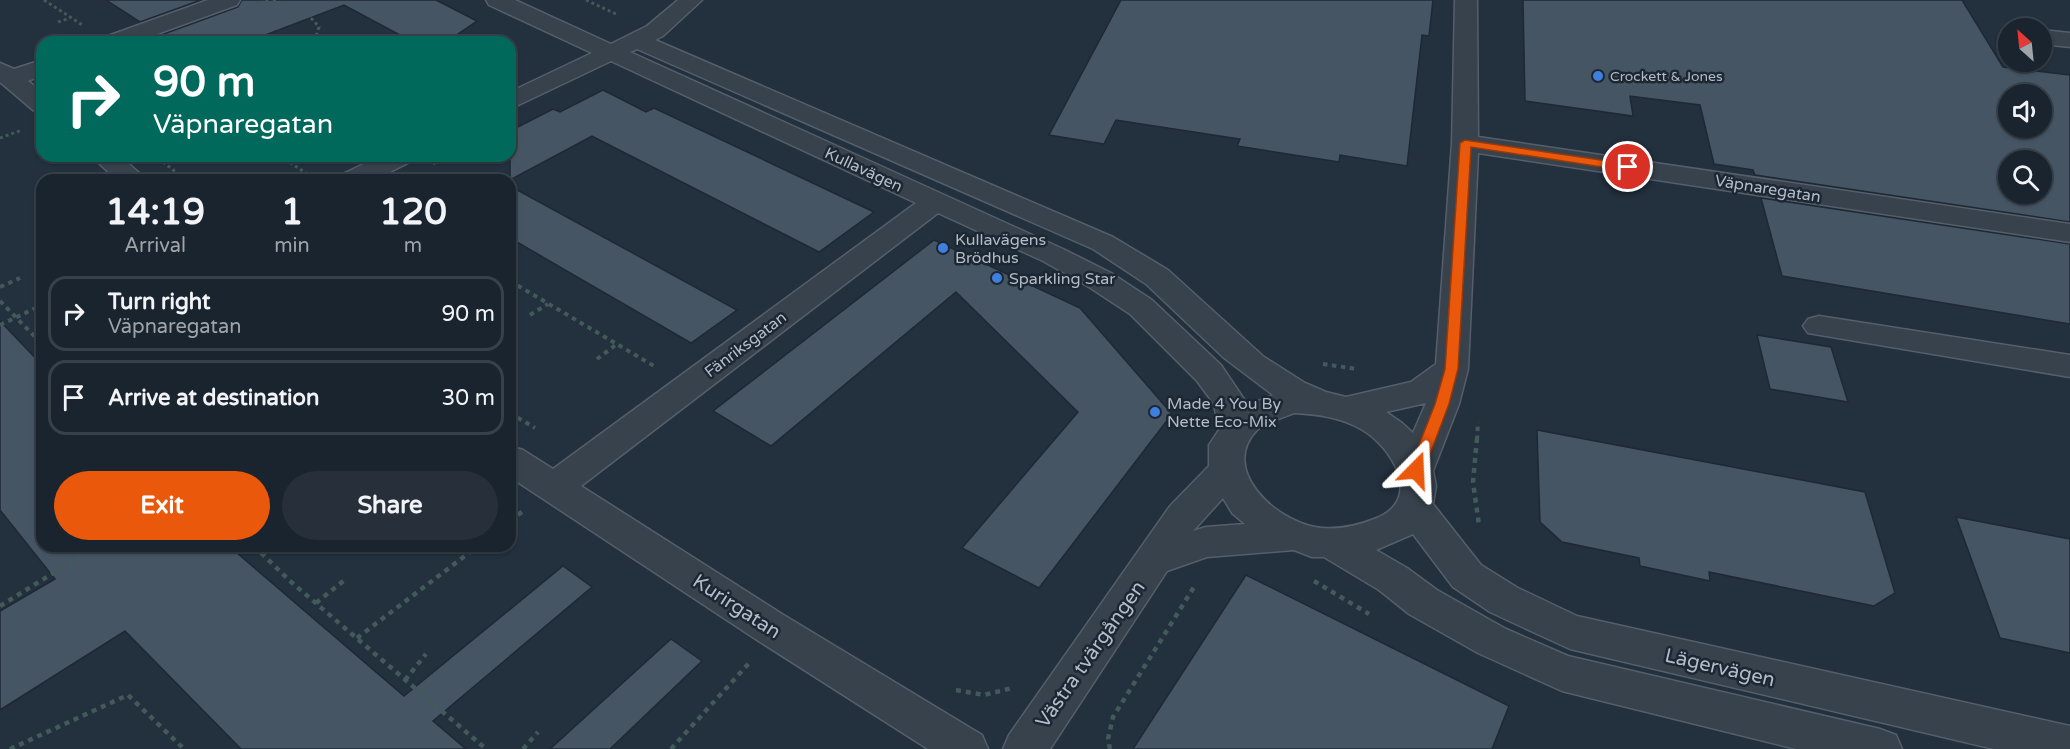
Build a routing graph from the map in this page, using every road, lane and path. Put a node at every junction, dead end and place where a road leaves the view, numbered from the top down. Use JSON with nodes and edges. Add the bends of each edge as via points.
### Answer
{"nodes":[{"id":1,"x":45,"y":0,"type":"edge"},
{"id":2,"x":229,"y":0,"type":"edge"},
{"id":3,"x":273,"y":0,"type":"edge"},
{"id":4,"x":497,"y":0,"type":"edge"},
{"id":5,"x":550,"y":0,"type":"edge"},
{"id":6,"x":691,"y":0,"type":"edge"},
{"id":7,"x":1466,"y":7,"type":"edge"},
{"id":8,"x":71,"y":17,"type":"junction"},
{"id":9,"x":57,"y":22,"type":"dead end"},
{"id":10,"x":86,"y":27,"type":"dead end"},
{"id":11,"x":130,"y":36,"type":"edge"},
{"id":12,"x":316,"y":36,"type":"edge"},
{"id":13,"x":2052,"y":38,"type":"edge"},
{"id":14,"x":2070,"y":40,"type":"edge"},
{"id":15,"x":637,"y":41,"type":"junction"},
{"id":16,"x":611,"y":53,"type":"junction"},
{"id":17,"x":36,"y":69,"type":"edge"},
{"id":18,"x":5,"y":75,"type":"edge"},
{"id":19,"x":516,"y":99,"type":"edge"},
{"id":20,"x":36,"y":100,"type":"edge"},
{"id":21,"x":1465,"y":143,"type":"junction"},
{"id":22,"x":111,"y":162,"type":"edge"},
{"id":23,"x":163,"y":162,"type":"edge"},
{"id":24,"x":289,"y":162,"type":"edge"},
{"id":25,"x":389,"y":162,"type":"edge"},
{"id":26,"x":126,"y":174,"type":"edge"},
{"id":27,"x":178,"y":174,"type":"edge"},
{"id":28,"x":307,"y":174,"type":"edge"},
{"id":29,"x":365,"y":174,"type":"edge"},
{"id":30,"x":935,"y":202,"type":"junction"},
{"id":31,"x":2070,"y":233,"type":"edge"},
{"id":32,"x":20,"y":279,"type":"dead end"},
{"id":33,"x":516,"y":285,"type":"edge"},
{"id":34,"x":0,"y":287,"type":"edge"},
{"id":35,"x":0,"y":301,"type":"edge"},
{"id":36,"x":549,"y":304,"type":"junction"},
{"id":37,"x":36,"y":308,"type":"edge"},
{"id":38,"x":530,"y":315,"type":"dead end"},
{"id":39,"x":16,"y":318,"type":"junction"},
{"id":40,"x":0,"y":325,"type":"edge"},
{"id":41,"x":1820,"y":326,"type":"dead end"},
{"id":42,"x":36,"y":338,"type":"edge"},
{"id":43,"x":617,"y":345,"type":"junction"},
{"id":44,"x":597,"y":359,"type":"dead end"},
{"id":45,"x":2070,"y":366,"type":"edge"},
{"id":46,"x":1452,"y":369,"type":"junction"},
{"id":47,"x":661,"y":370,"type":"dead end"},
{"id":48,"x":1332,"y":404,"type":"junction"},
{"id":49,"x":516,"y":417,"type":"edge"},
{"id":50,"x":1479,"y":418,"type":"dead end"},
{"id":51,"x":1236,"y":429,"type":"junction"},
{"id":52,"x":588,"y":462,"type":"junction"},
{"id":53,"x":516,"y":463,"type":"edge"},
{"id":54,"x":1416,"y":470,"type":"junction"},
{"id":55,"x":1226,"y":471,"type":"junction"},
{"id":56,"x":555,"y":487,"type":"junction"},
{"id":57,"x":1414,"y":506,"type":"junction"},
{"id":58,"x":1479,"y":529,"type":"dead end"},
{"id":59,"x":1292,"y":536,"type":"junction"},
{"id":60,"x":1333,"y":544,"type":"junction"},
{"id":61,"x":87,"y":552,"type":"edge"},
{"id":62,"x":261,"y":552,"type":"edge"},
{"id":63,"x":470,"y":552,"type":"edge"},
{"id":64,"x":1156,"y":559,"type":"junction"},
{"id":65,"x":347,"y":578,"type":"dead end"},
{"id":66,"x":1200,"y":581,"type":"dead end"},
{"id":67,"x":316,"y":603,"type":"junction"},
{"id":68,"x":0,"y":606,"type":"edge"},
{"id":69,"x":777,"y":632,"type":"junction"},
{"id":70,"x":357,"y":638,"type":"junction"},
{"id":71,"x":426,"y":654,"type":"dead end"},
{"id":72,"x":405,"y":680,"type":"junction"},
{"id":73,"x":1020,"y":682,"type":"dead end"},
{"id":74,"x":950,"y":687,"type":"dead end"},
{"id":75,"x":538,"y":732,"type":"dead end"},
{"id":76,"x":2070,"y":746,"type":"edge"},
{"id":77,"x":10,"y":749,"type":"edge"},
{"id":78,"x":184,"y":749,"type":"edge"},
{"id":79,"x":486,"y":749,"type":"edge"},
{"id":80,"x":524,"y":749,"type":"edge"},
{"id":81,"x":671,"y":749,"type":"edge"},
{"id":82,"x":966,"y":749,"type":"edge"},
{"id":83,"x":1025,"y":749,"type":"edge"},
{"id":84,"x":1110,"y":749,"type":"edge"},
{"id":85,"x":1880,"y":749,"type":"edge"}],
"edges":[{"from":1,"to":8,"type":"path"},
{"from":2,"to":11,"type":"street"},
{"from":3,"to":12,"type":"path","via":[[312,19],[319,27]]},
{"from":4,"to":16,"type":"street","name":"Kullavägen"},
{"from":5,"to":15,"type":"street","name":"Kullavägen"},
{"from":6,"to":15,"type":"street"},
{"from":7,"to":21,"type":"street"},
{"from":8,"to":9,"type":"path"},
{"from":8,"to":10,"type":"path"},
{"from":13,"to":14,"type":"street"},
{"from":15,"to":16,"type":"street"},
{"from":15,"to":48,"type":"street","name":"Kullavägen","via":[[1103,243],[1156,276],[1244,358],[1299,395]]},
{"from":16,"to":19,"type":"street"},
{"from":16,"to":30,"type":"street","name":"Kullavägen"},
{"from":17,"to":18,"type":"street"},
{"from":18,"to":20,"type":"street"},
{"from":21,"to":31,"type":"street","name":"Väpnaregatan"},
{"from":21,"to":46,"type":"street"},
{"from":22,"to":26,"type":"street"},
{"from":23,"to":27,"type":"path"},
{"from":24,"to":28,"type":"path"},
{"from":25,"to":29,"type":"street"},
{"from":30,"to":51,"type":"street","name":"Kullavägen","via":[[1100,280],[1141,307],[1209,373],[1230,402]]},
{"from":30,"to":52,"type":"street","name":"Fänriksgatan"},
{"from":32,"to":34,"type":"path"},
{"from":33,"to":36,"type":"path"},
{"from":35,"to":39,"type":"path"},
{"from":36,"to":38,"type":"path"},
{"from":36,"to":43,"type":"path"},
{"from":37,"to":39,"type":"path"},
{"from":39,"to":40,"type":"path"},
{"from":39,"to":42,"type":"path"},
{"from":41,"to":45,"type":"street"},
{"from":43,"to":44,"type":"path"},
{"from":43,"to":47,"type":"path"},
{"from":46,"to":48,"type":"street","via":[[1421,392]]},
{"from":46,"to":54,"type":"street"},
{"from":48,"to":51,"type":"street","via":[[1291,401],[1269,406]]},
{"from":48,"to":54,"type":"street","via":[[1380,423],[1403,445]]},
{"from":49,"to":52,"type":"path"},
{"from":50,"to":58,"type":"path","via":[[1473,482]]},
{"from":51,"to":55,"type":"street","via":[[1226,448]]},
{"from":52,"to":56,"type":"street","name":"Fänriksgatan"},
{"from":53,"to":56,"type":"street","name":"Kurirgatan"},
{"from":54,"to":57,"type":"street","via":[[1419,489]]},
{"from":55,"to":59,"type":"street","via":[[1233,490],[1247,508],[1267,524]]},
{"from":55,"to":64,"type":"street","name":"Västra tvärgången","via":[[1183,516]]},
{"from":56,"to":69,"type":"street","name":"Kurirgatan"},
{"from":57,"to":60,"type":"street","via":[[1402,522],[1384,535]]},
{"from":57,"to":76,"type":"street","name":"Lägervägen","via":[[1467,576],[1504,600],[1570,632]]},
{"from":59,"to":60,"type":"street"},
{"from":59,"to":64,"type":"street","via":[[1206,542]]},
{"from":60,"to":85,"type":"street","via":[[1492,641],[1562,673]]},
{"from":61,"to":68,"type":"path"},
{"from":62,"to":67,"type":"path"},
{"from":63,"to":70,"type":"path"},
{"from":64,"to":83,"type":"street","name":"Västra tvärgången"},
{"from":65,"to":67,"type":"path"},
{"from":66,"to":84,"type":"path","via":[[1113,717]]},
{"from":67,"to":70,"type":"path"},
{"from":69,"to":81,"type":"path"},
{"from":69,"to":82,"type":"street","name":"Kurirgatan"},
{"from":70,"to":72,"type":"path"},
{"from":71,"to":72,"type":"path"},
{"from":72,"to":79,"type":"path"},
{"from":73,"to":74,"type":"path","via":[[992,695],[965,694]]},
{"from":75,"to":80,"type":"path"},
{"from":77,"to":78,"type":"path","via":[[128,695]]}]}
